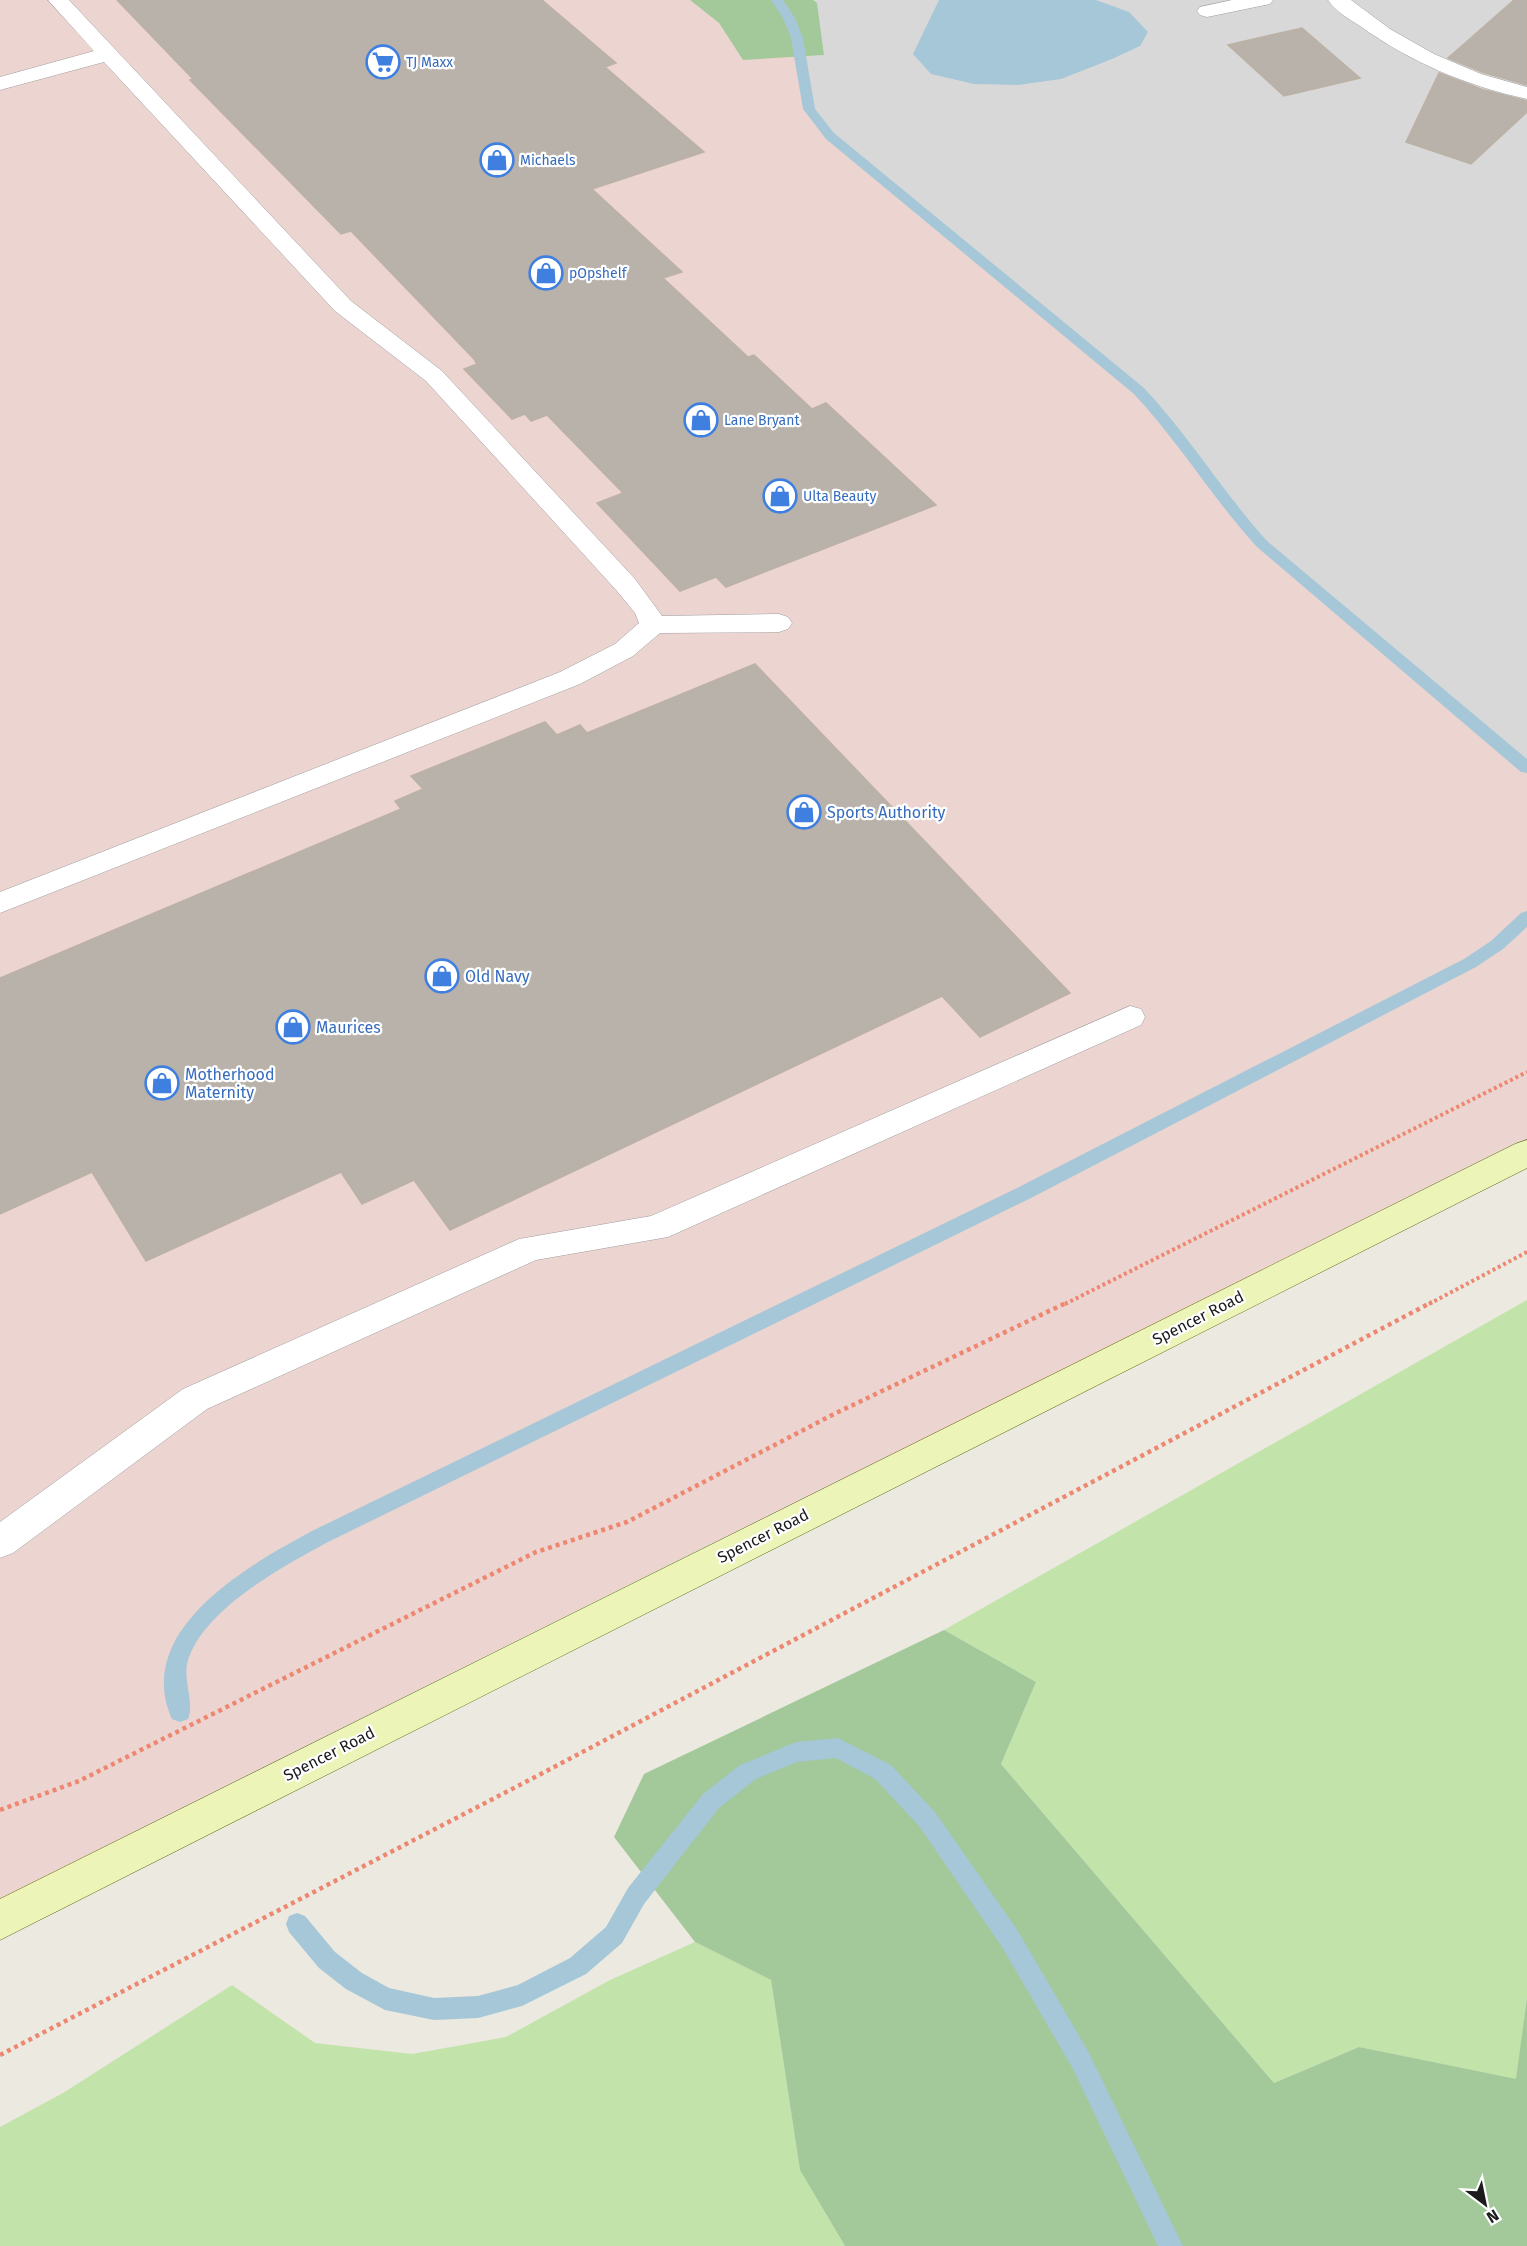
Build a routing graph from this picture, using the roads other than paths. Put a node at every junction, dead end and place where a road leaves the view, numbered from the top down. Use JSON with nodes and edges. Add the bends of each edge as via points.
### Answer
{"nodes":[{"id":1,"x":58,"y":0,"type":"edge"},
{"id":2,"x":1263,"y":0,"type":"edge"},
{"id":3,"x":1338,"y":0,"type":"edge"},
{"id":4,"x":1207,"y":11,"type":"dead end"},
{"id":5,"x":108,"y":54,"type":"junction"},
{"id":6,"x":0,"y":84,"type":"edge"},
{"id":7,"x":1527,"y":93,"type":"edge"},
{"id":8,"x":779,"y":623,"type":"dead end"},
{"id":9,"x":653,"y":625,"type":"junction"},
{"id":10,"x":0,"y":903,"type":"edge"},
{"id":11,"x":1130,"y":1017,"type":"dead end"},
{"id":12,"x":1527,"y":1153,"type":"edge"},
{"id":13,"x":0,"y":1542,"type":"edge"},
{"id":14,"x":0,"y":1920,"type":"edge"}],
"edges":[{"from":1,"to":5,"type":"lane"},
{"from":2,"to":4,"type":"lane"},
{"from":3,"to":7,"type":"lane","via":[[1425,60],[1455,73]]},
{"from":5,"to":6,"type":"lane"},
{"from":5,"to":9,"type":"lane","via":[[343,306],[434,376],[626,585]]},
{"from":8,"to":9,"type":"lane"},
{"from":9,"to":10,"type":"lane","via":[[624,650],[570,678]]},
{"from":11,"to":13,"type":"lane","via":[[656,1228],[531,1248],[195,1399]]},
{"from":12,"to":14,"type":"street","name":"Spencer Road"}]}
